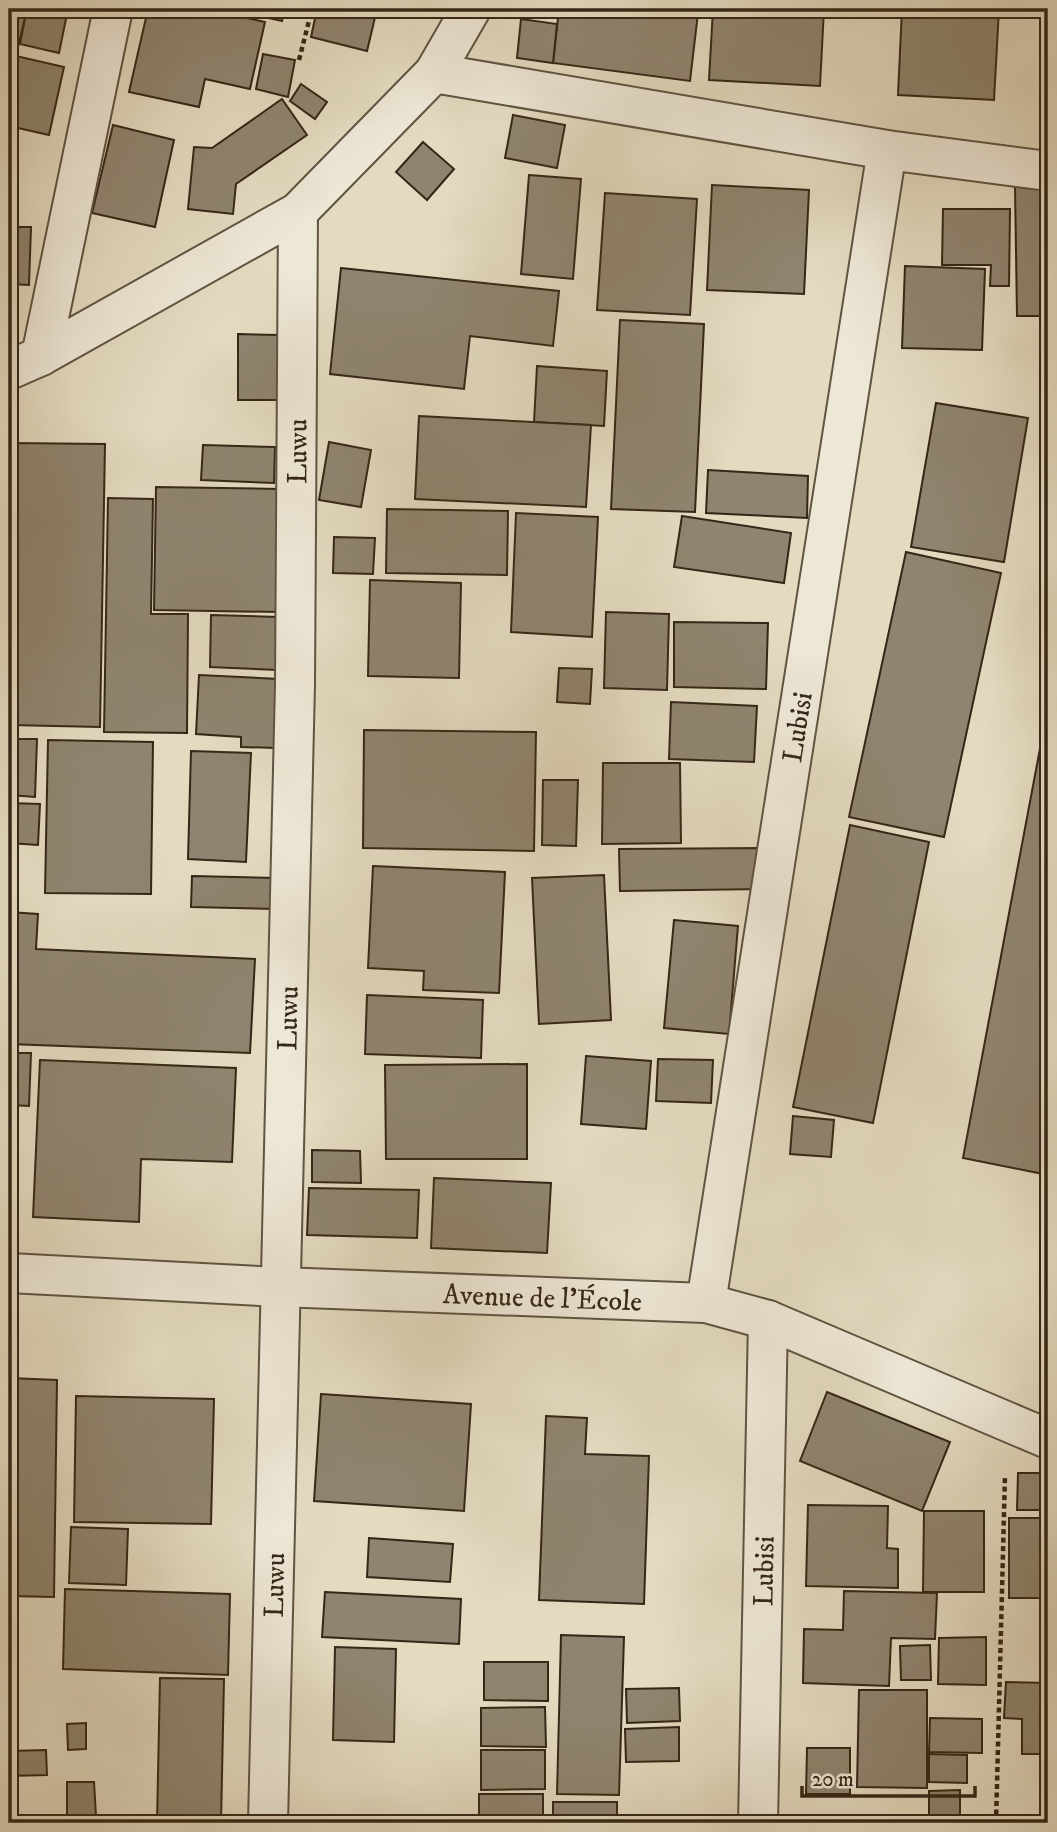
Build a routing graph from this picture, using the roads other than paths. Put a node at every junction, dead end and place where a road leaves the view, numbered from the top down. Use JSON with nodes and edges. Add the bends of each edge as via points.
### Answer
{"nodes":[{"id":1,"x":113,"y":9,"type":"edge"},
{"id":2,"x":471,"y":9,"type":"edge"},
{"id":3,"x":434,"y":73,"type":"junction"},
{"id":4,"x":887,"y":150,"type":"junction"},
{"id":5,"x":1048,"y":171,"type":"edge"},
{"id":6,"x":298,"y":212,"type":"junction"},
{"id":7,"x":25,"y":363,"type":"edge"},
{"id":8,"x":9,"y":1273,"type":"edge"},
{"id":9,"x":279,"y":1287,"type":"junction"},
{"id":10,"x":706,"y":1303,"type":"junction"},
{"id":11,"x":768,"y":1320,"type":"junction"},
{"id":12,"x":1048,"y":1439,"type":"edge"},
{"id":13,"x":268,"y":1823,"type":"edge"},
{"id":14,"x":758,"y":1823,"type":"edge"}],
"edges":[{"from":1,"to":7,"type":"street"},
{"from":2,"to":3,"type":"street"},
{"from":3,"to":4,"type":"street"},
{"from":3,"to":6,"type":"street"},
{"from":4,"to":5,"type":"street"},
{"from":4,"to":10,"type":"street","name":"Lubisi"},
{"from":6,"to":7,"type":"street"},
{"from":6,"to":9,"type":"street","name":"Luwu","via":[[295,685]]},
{"from":8,"to":9,"type":"street","name":"Avenue de l'École"},
{"from":9,"to":10,"type":"street","name":"Avenue de l'École"},
{"from":9,"to":13,"type":"street","name":"Luwu"},
{"from":10,"to":11,"type":"street","name":"Avenue de l'École"},
{"from":11,"to":12,"type":"street","name":"Avenue de l'École"},
{"from":11,"to":14,"type":"street","name":"Lubisi"}]}
